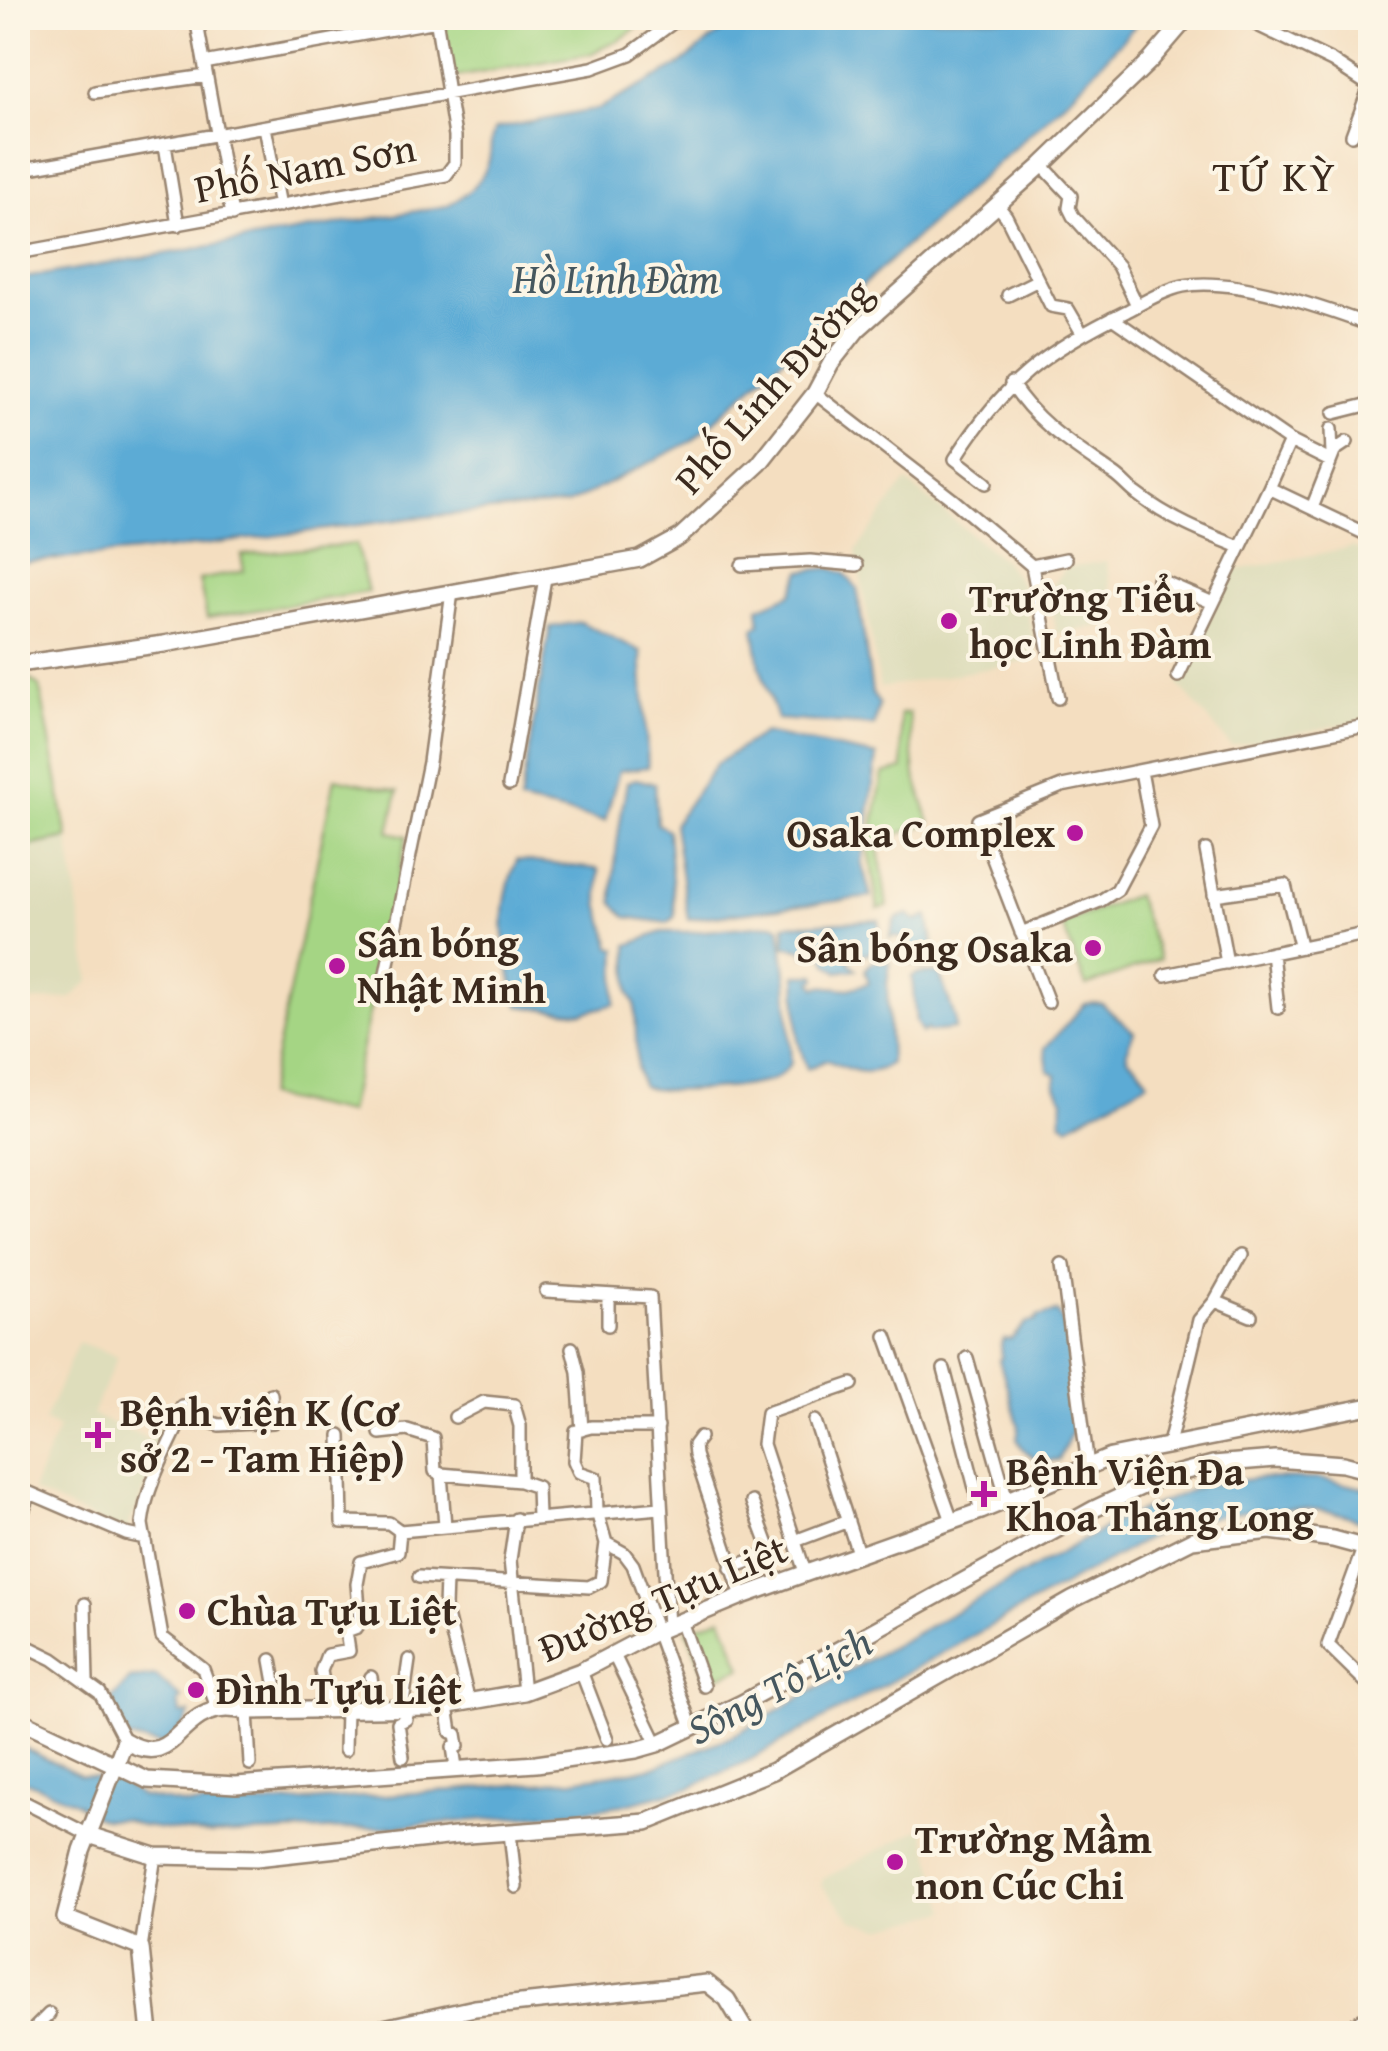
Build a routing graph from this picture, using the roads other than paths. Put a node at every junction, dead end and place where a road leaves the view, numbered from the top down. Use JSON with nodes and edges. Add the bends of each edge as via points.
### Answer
{"nodes":[{"id":1,"x":196,"y":18,"type":"edge"},
{"id":2,"x":680,"y":18,"type":"edge"},
{"id":3,"x":1188,"y":18,"type":"edge"},
{"id":4,"x":1244,"y":18,"type":"edge"},
{"id":5,"x":436,"y":20,"type":"edge"},
{"id":6,"x":204,"y":62,"type":"junction"},
{"id":7,"x":206,"y":76,"type":"junction"},
{"id":8,"x":1370,"y":86,"type":"edge"},
{"id":9,"x":95,"y":92,"type":"dead end"},
{"id":10,"x":447,"y":96,"type":"junction"},
{"id":11,"x":265,"y":127,"type":"junction"},
{"id":12,"x":1352,"y":135,"type":"dead end"},
{"id":13,"x":218,"y":136,"type":"junction"},
{"id":14,"x":165,"y":144,"type":"junction"},
{"id":15,"x":1042,"y":165,"type":"junction"},
{"id":16,"x":18,"y":170,"type":"edge"},
{"id":17,"x":280,"y":206,"type":"junction"},
{"id":18,"x":997,"y":206,"type":"junction"},
{"id":19,"x":232,"y":215,"type":"junction"},
{"id":20,"x":178,"y":225,"type":"junction"},
{"id":21,"x":18,"y":254,"type":"edge"},
{"id":22,"x":1038,"y":280,"type":"junction"},
{"id":23,"x":1008,"y":295,"type":"dead end"},
{"id":24,"x":1137,"y":306,"type":"junction"},
{"id":25,"x":1112,"y":318,"type":"junction"},
{"id":26,"x":1370,"y":325,"type":"edge"},
{"id":27,"x":1082,"y":333,"type":"junction"},
{"id":28,"x":1011,"y":383,"type":"junction"},
{"id":29,"x":815,"y":393,"type":"junction"},
{"id":30,"x":1370,"y":404,"type":"edge"},
{"id":31,"x":1334,"y":413,"type":"dead end"},
{"id":32,"x":1331,"y":429,"type":"dead end"},
{"id":33,"x":1290,"y":441,"type":"junction"},
{"id":34,"x":1347,"y":442,"type":"dead end"},
{"id":35,"x":1332,"y":455,"type":"junction"},
{"id":36,"x":986,"y":483,"type":"dead end"},
{"id":37,"x":1270,"y":485,"type":"junction"},
{"id":38,"x":1312,"y":508,"type":"junction"},
{"id":39,"x":1370,"y":536,"type":"edge"},
{"id":40,"x":1240,"y":547,"type":"junction"},
{"id":41,"x":1066,"y":559,"type":"dead end"},
{"id":42,"x":742,"y":565,"type":"dead end"},
{"id":43,"x":857,"y":565,"type":"dead end"},
{"id":44,"x":1032,"y":566,"type":"junction"},
{"id":45,"x":545,"y":578,"type":"junction"},
{"id":46,"x":1158,"y":579,"type":"dead end"},
{"id":47,"x":452,"y":592,"type":"junction"},
{"id":48,"x":1213,"y":603,"type":"junction"},
{"id":49,"x":18,"y":664,"type":"edge"},
{"id":50,"x":1178,"y":676,"type":"dead end"},
{"id":51,"x":1058,"y":698,"type":"dead end"},
{"id":52,"x":1370,"y":724,"type":"edge"},
{"id":53,"x":1141,"y":771,"type":"junction"},
{"id":54,"x":509,"y":785,"type":"dead end"},
{"id":55,"x":1206,"y":850,"type":"dead end"},
{"id":56,"x":1214,"y":895,"type":"junction"},
{"id":57,"x":1020,"y":932,"type":"junction"},
{"id":58,"x":1370,"y":933,"type":"edge"},
{"id":59,"x":1300,"y":946,"type":"junction"},
{"id":60,"x":1272,"y":953,"type":"junction"},
{"id":61,"x":1227,"y":963,"type":"junction"},
{"id":62,"x":1165,"y":976,"type":"dead end"},
{"id":63,"x":373,"y":996,"type":"dead end"},
{"id":64,"x":1048,"y":1002,"type":"dead end"},
{"id":65,"x":1278,"y":1008,"type":"dead end"},
{"id":66,"x":1240,"y":1256,"type":"dead end"},
{"id":67,"x":1062,"y":1267,"type":"dead end"},
{"id":68,"x":546,"y":1291,"type":"dead end"},
{"id":69,"x":608,"y":1295,"type":"junction"},
{"id":70,"x":1215,"y":1301,"type":"junction"},
{"id":71,"x":1250,"y":1316,"type":"dead end"},
{"id":72,"x":608,"y":1325,"type":"dead end"},
{"id":73,"x":886,"y":1336,"type":"dead end"},
{"id":74,"x":572,"y":1348,"type":"dead end"},
{"id":75,"x":967,"y":1358,"type":"dead end"},
{"id":76,"x":944,"y":1369,"type":"dead end"},
{"id":77,"x":852,"y":1384,"type":"dead end"},
{"id":78,"x":271,"y":1394,"type":"dead end"},
{"id":79,"x":1370,"y":1406,"type":"edge"},
{"id":80,"x":454,"y":1417,"type":"dead end"},
{"id":81,"x":814,"y":1421,"type":"dead end"},
{"id":82,"x":658,"y":1427,"type":"junction"},
{"id":83,"x":582,"y":1430,"type":"junction"},
{"id":84,"x":380,"y":1433,"type":"dead end"},
{"id":85,"x":340,"y":1435,"type":"dead end"},
{"id":86,"x":700,"y":1437,"type":"dead end"},
{"id":87,"x":1169,"y":1444,"type":"junction"},
{"id":88,"x":1088,"y":1466,"type":"junction"},
{"id":89,"x":1370,"y":1471,"type":"edge"},
{"id":90,"x":441,"y":1474,"type":"junction"},
{"id":91,"x":520,"y":1481,"type":"junction"},
{"id":92,"x":1007,"y":1500,"type":"junction"},
{"id":93,"x":752,"y":1502,"type":"dead end"},
{"id":94,"x":660,"y":1508,"type":"junction"},
{"id":95,"x":981,"y":1511,"type":"junction"},
{"id":96,"x":597,"y":1512,"type":"junction"},
{"id":97,"x":538,"y":1517,"type":"junction"},
{"id":98,"x":516,"y":1519,"type":"junction"},
{"id":99,"x":848,"y":1521,"type":"junction"},
{"id":100,"x":952,"y":1521,"type":"junction"},
{"id":101,"x":18,"y":1525,"type":"edge"},
{"id":102,"x":445,"y":1526,"type":"junction"},
{"id":103,"x":400,"y":1531,"type":"junction"},
{"id":104,"x":145,"y":1538,"type":"junction"},
{"id":105,"x":794,"y":1541,"type":"junction"},
{"id":106,"x":1368,"y":1541,"type":"edge"},
{"id":107,"x":606,"y":1543,"type":"junction"},
{"id":108,"x":858,"y":1553,"type":"junction"},
{"id":109,"x":730,"y":1568,"type":"junction"},
{"id":110,"x":804,"y":1572,"type":"junction"},
{"id":111,"x":419,"y":1578,"type":"dead end"},
{"id":112,"x":446,"y":1580,"type":"junction"},
{"id":113,"x":512,"y":1582,"type":"junction"},
{"id":114,"x":742,"y":1596,"type":"junction"},
{"id":115,"x":85,"y":1604,"type":"dead end"},
{"id":116,"x":668,"y":1627,"type":"junction"},
{"id":117,"x":18,"y":1642,"type":"edge"},
{"id":118,"x":613,"y":1654,"type":"junction"},
{"id":119,"x":271,"y":1660,"type":"dead end"},
{"id":120,"x":409,"y":1660,"type":"dead end"},
{"id":121,"x":581,"y":1671,"type":"junction"},
{"id":122,"x":371,"y":1677,"type":"dead end"},
{"id":123,"x":88,"y":1682,"type":"junction"},
{"id":124,"x":704,"y":1686,"type":"dead end"},
{"id":125,"x":1370,"y":1686,"type":"edge"},
{"id":126,"x":524,"y":1692,"type":"junction"},
{"id":127,"x":469,"y":1702,"type":"junction"},
{"id":128,"x":447,"y":1706,"type":"junction"},
{"id":129,"x":375,"y":1707,"type":"junction"},
{"id":130,"x":328,"y":1708,"type":"junction"},
{"id":131,"x":346,"y":1709,"type":"junction"},
{"id":132,"x":404,"y":1709,"type":"junction"},
{"id":133,"x":218,"y":1710,"type":"junction"},
{"id":134,"x":280,"y":1710,"type":"junction"},
{"id":135,"x":247,"y":1711,"type":"junction"},
{"id":136,"x":18,"y":1720,"type":"edge"},
{"id":137,"x":692,"y":1728,"type":"junction"},
{"id":138,"x":608,"y":1739,"type":"dead end"},
{"id":139,"x":124,"y":1740,"type":"junction"},
{"id":140,"x":656,"y":1744,"type":"junction"},
{"id":141,"x":345,"y":1750,"type":"dead end"},
{"id":142,"x":404,"y":1758,"type":"dead end"},
{"id":143,"x":250,"y":1764,"type":"dead end"},
{"id":144,"x":456,"y":1768,"type":"junction"},
{"id":145,"x":112,"y":1772,"type":"junction"},
{"id":146,"x":18,"y":1799,"type":"edge"},
{"id":147,"x":92,"y":1828,"type":"junction"},
{"id":148,"x":510,"y":1833,"type":"junction"},
{"id":149,"x":155,"y":1856,"type":"junction"},
{"id":150,"x":516,"y":1886,"type":"dead end"},
{"id":151,"x":141,"y":1948,"type":"junction"},
{"id":152,"x":49,"y":2014,"type":"dead end"},
{"id":153,"x":1370,"y":2015,"type":"edge"},
{"id":154,"x":29,"y":2034,"type":"edge"},
{"id":155,"x":150,"y":2034,"type":"edge"},
{"id":156,"x":356,"y":2034,"type":"edge"},
{"id":157,"x":748,"y":2034,"type":"edge"},
{"id":158,"x":1338,"y":2034,"type":"edge"}],
"edges":[{"from":1,"to":6,"type":"street"},
{"from":2,"to":10,"type":"street","via":[[630,54],[592,68]]},
{"from":3,"to":15,"type":"street","name":"Phố Linh Đường"},
{"from":4,"to":8,"type":"street"},
{"from":5,"to":6,"type":"street"},
{"from":5,"to":10,"type":"street","name":"Phố Nam Sơn"},
{"from":6,"to":7,"type":"street"},
{"from":7,"to":9,"type":"street"},
{"from":7,"to":13,"type":"street"},
{"from":8,"to":12,"type":"street"},
{"from":10,"to":11,"type":"street"},
{"from":10,"to":17,"type":"street","name":"Phố Nam Sơn","via":[[455,163],[446,175]]},
{"from":11,"to":13,"type":"street"},
{"from":11,"to":17,"type":"street"},
{"from":13,"to":14,"type":"street"},
{"from":13,"to":19,"type":"street"},
{"from":14,"to":16,"type":"street"},
{"from":14,"to":20,"type":"street"},
{"from":15,"to":18,"type":"street","name":"Phố Linh Đường"},
{"from":15,"to":24,"type":"street","via":[[1071,196],[1070,211],[1118,266]]},
{"from":17,"to":19,"type":"street","name":"Phố Nam Sơn"},
{"from":18,"to":22,"type":"street"},
{"from":18,"to":29,"type":"street","name":"Phố Linh Đường","via":[[858,330]]},
{"from":19,"to":20,"type":"street","name":"Phố Nam Sơn"},
{"from":20,"to":21,"type":"street","name":"Phố Nam Sơn"},
{"from":22,"to":23,"type":"street"},
{"from":22,"to":27,"type":"street","via":[[1051,306],[1068,309]]},
{"from":24,"to":25,"type":"street"},
{"from":24,"to":26,"type":"street","via":[[1183,286],[1223,286]]},
{"from":25,"to":27,"type":"street"},
{"from":25,"to":33,"type":"street"},
{"from":27,"to":28,"type":"street"},
{"from":28,"to":36,"type":"street","via":[[956,459]]},
{"from":28,"to":40,"type":"street","via":[[1054,434],[1136,493],[1190,528]]},
{"from":29,"to":44,"type":"street"},
{"from":29,"to":45,"type":"street","name":"Phố Linh Đường","via":[[758,464],[680,537],[640,560]]},
{"from":30,"to":31,"type":"street"},
{"from":32,"to":35,"type":"street"},
{"from":33,"to":35,"type":"street"},
{"from":33,"to":37,"type":"street"},
{"from":34,"to":35,"type":"street"},
{"from":35,"to":38,"type":"street"},
{"from":37,"to":38,"type":"street"},
{"from":37,"to":40,"type":"street"},
{"from":38,"to":39,"type":"street"},
{"from":40,"to":48,"type":"street"},
{"from":41,"to":44,"type":"street"},
{"from":42,"to":43,"type":"street"},
{"from":44,"to":51,"type":"street"},
{"from":45,"to":47,"type":"street","name":"Phố Linh Đường"},
{"from":45,"to":54,"type":"street"},
{"from":46,"to":48,"type":"street"},
{"from":47,"to":49,"type":"street","name":"Phố Linh Đường"},
{"from":47,"to":63,"type":"street","via":[[420,812],[384,983]]},
{"from":48,"to":50,"type":"street"},
{"from":52,"to":53,"type":"street"},
{"from":53,"to":57,"type":"street","via":[[1151,826],[1117,890]]},
{"from":53,"to":57,"type":"street","via":[[1062,786],[978,820]]},
{"from":55,"to":56,"type":"street"},
{"from":56,"to":59,"type":"street","via":[[1286,885]]},
{"from":56,"to":61,"type":"street"},
{"from":57,"to":64,"type":"street"},
{"from":58,"to":59,"type":"street"},
{"from":59,"to":60,"type":"street"},
{"from":60,"to":61,"type":"street"},
{"from":60,"to":65,"type":"street"},
{"from":61,"to":62,"type":"street"},
{"from":66,"to":70,"type":"street"},
{"from":67,"to":88,"type":"street"},
{"from":68,"to":69,"type":"street"},
{"from":69,"to":72,"type":"street"},
{"from":69,"to":82,"type":"street","via":[[650,1297]]},
{"from":70,"to":71,"type":"street"},
{"from":70,"to":87,"type":"street","via":[[1199,1320]]},
{"from":73,"to":100,"type":"street"},
{"from":74,"to":83,"type":"street"},
{"from":75,"to":92,"type":"street"},
{"from":76,"to":95,"type":"street"},
{"from":77,"to":105,"type":"street","via":[[766,1413],[763,1444]]},
{"from":78,"to":104,"type":"street","via":[[273,1422],[218,1425],[183,1410],[144,1507]]},
{"from":79,"to":87,"type":"street","name":"Đường Tựu Liệt"},
{"from":80,"to":91,"type":"street","via":[[484,1402],[514,1406]]},
{"from":81,"to":99,"type":"street"},
{"from":82,"to":83,"type":"street"},
{"from":82,"to":94,"type":"street"},
{"from":83,"to":96,"type":"street","via":[[576,1432],[574,1461],[580,1472],[596,1478]]},
{"from":84,"to":90,"type":"street","via":[[429,1434]]},
{"from":85,"to":103,"type":"street","via":[[342,1522],[389,1523]]},
{"from":86,"to":109,"type":"street","via":[[695,1455]]},
{"from":87,"to":88,"type":"street","name":"Đường Tựu Liệt"},
{"from":88,"to":92,"type":"street","name":"Đường Tựu Liệt"},
{"from":89,"to":137,"type":"street","via":[[1275,1459],[1213,1464],[1160,1478]]},
{"from":90,"to":91,"type":"street"},
{"from":90,"to":102,"type":"street"},
{"from":91,"to":97,"type":"street","via":[[536,1487]]},
{"from":92,"to":95,"type":"street","name":"Đường Tựu Liệt"},
{"from":93,"to":109,"type":"street","via":[[770,1553]]},
{"from":94,"to":96,"type":"street"},
{"from":94,"to":116,"type":"street"},
{"from":95,"to":100,"type":"street","name":"Đường Tựu Liệt"},
{"from":96,"to":97,"type":"street"},
{"from":96,"to":107,"type":"street"},
{"from":97,"to":98,"type":"street"},
{"from":98,"to":102,"type":"street"},
{"from":98,"to":113,"type":"street"},
{"from":99,"to":105,"type":"street"},
{"from":99,"to":108,"type":"street"},
{"from":100,"to":108,"type":"street","name":"Đường Tựu Liệt"},
{"from":101,"to":104,"type":"street","via":[[30,1493]]},
{"from":102,"to":103,"type":"street"},
{"from":103,"to":130,"type":"street","via":[[398,1552],[361,1562],[360,1621],[346,1631],[349,1651],[327,1655],[321,1670]]},
{"from":104,"to":133,"type":"street","via":[[162,1637],[203,1669]]},
{"from":105,"to":110,"type":"street"},
{"from":106,"to":125,"type":"street","via":[[1328,1645]]},
{"from":106,"to":148,"type":"street","via":[[1270,1532],[1192,1540],[1072,1600],[773,1771],[647,1822]]},
{"from":107,"to":113,"type":"street","via":[[601,1580],[589,1587]]},
{"from":107,"to":116,"type":"street","via":[[633,1565]]},
{"from":108,"to":110,"type":"street","name":"Đường Tựu Liệt"},
{"from":109,"to":114,"type":"street"},
{"from":110,"to":114,"type":"street","name":"Đường Tựu Liệt"},
{"from":111,"to":112,"type":"street"},
{"from":112,"to":113,"type":"street"},
{"from":112,"to":127,"type":"street","via":[[444,1606]]},
{"from":113,"to":126,"type":"street"},
{"from":114,"to":116,"type":"street","name":"Đường Tựu Liệt"},
{"from":115,"to":123,"type":"street"},
{"from":116,"to":118,"type":"street","name":"Đường Tựu Liệt"},
{"from":116,"to":124,"type":"street"},
{"from":116,"to":137,"type":"street"},
{"from":117,"to":123,"type":"street"},
{"from":118,"to":121,"type":"street","name":"Đường Tựu Liệt"},
{"from":118,"to":140,"type":"street"},
{"from":119,"to":134,"type":"street"},
{"from":120,"to":132,"type":"street"},
{"from":121,"to":126,"type":"street","name":"Đường Tựu Liệt"},
{"from":121,"to":138,"type":"street"},
{"from":122,"to":129,"type":"street"},
{"from":123,"to":139,"type":"street"},
{"from":126,"to":127,"type":"street","name":"Đường Tựu Liệt"},
{"from":127,"to":128,"type":"street","name":"Đường Tựu Liệt"},
{"from":128,"to":132,"type":"street","name":"Đường Tựu Liệt"},
{"from":128,"to":144,"type":"street","via":[[458,1746]]},
{"from":129,"to":131,"type":"street","name":"Đường Tựu Liệt"},
{"from":129,"to":132,"type":"street","name":"Đường Tựu Liệt"},
{"from":130,"to":131,"type":"street","name":"Đường Tựu Liệt"},
{"from":130,"to":134,"type":"street","name":"Đường Tựu Liệt"},
{"from":131,"to":141,"type":"street"},
{"from":132,"to":142,"type":"street","via":[[406,1720],[398,1723]]},
{"from":133,"to":135,"type":"street","name":"Đường Tựu Liệt"},
{"from":133,"to":139,"type":"street","via":[[196,1719],[165,1747]]},
{"from":134,"to":135,"type":"street","name":"Đường Tựu Liệt"},
{"from":135,"to":143,"type":"street"},
{"from":136,"to":145,"type":"street"},
{"from":137,"to":140,"type":"street"},
{"from":139,"to":145,"type":"street"},
{"from":140,"to":144,"type":"street","via":[[590,1758]]},
{"from":144,"to":145,"type":"street","via":[[190,1785]]},
{"from":145,"to":147,"type":"street"},
{"from":146,"to":147,"type":"street"},
{"from":147,"to":149,"type":"street"},
{"from":147,"to":151,"type":"street","via":[[65,1918]]},
{"from":148,"to":149,"type":"street","via":[[256,1858]]},
{"from":148,"to":150,"type":"street"},
{"from":149,"to":151,"type":"street"},
{"from":151,"to":155,"type":"street"},
{"from":152,"to":154,"type":"street"},
{"from":153,"to":158,"type":"street"},
{"from":156,"to":157,"type":"street","via":[[475,2008],[708,1983],[727,1999]]}]}
